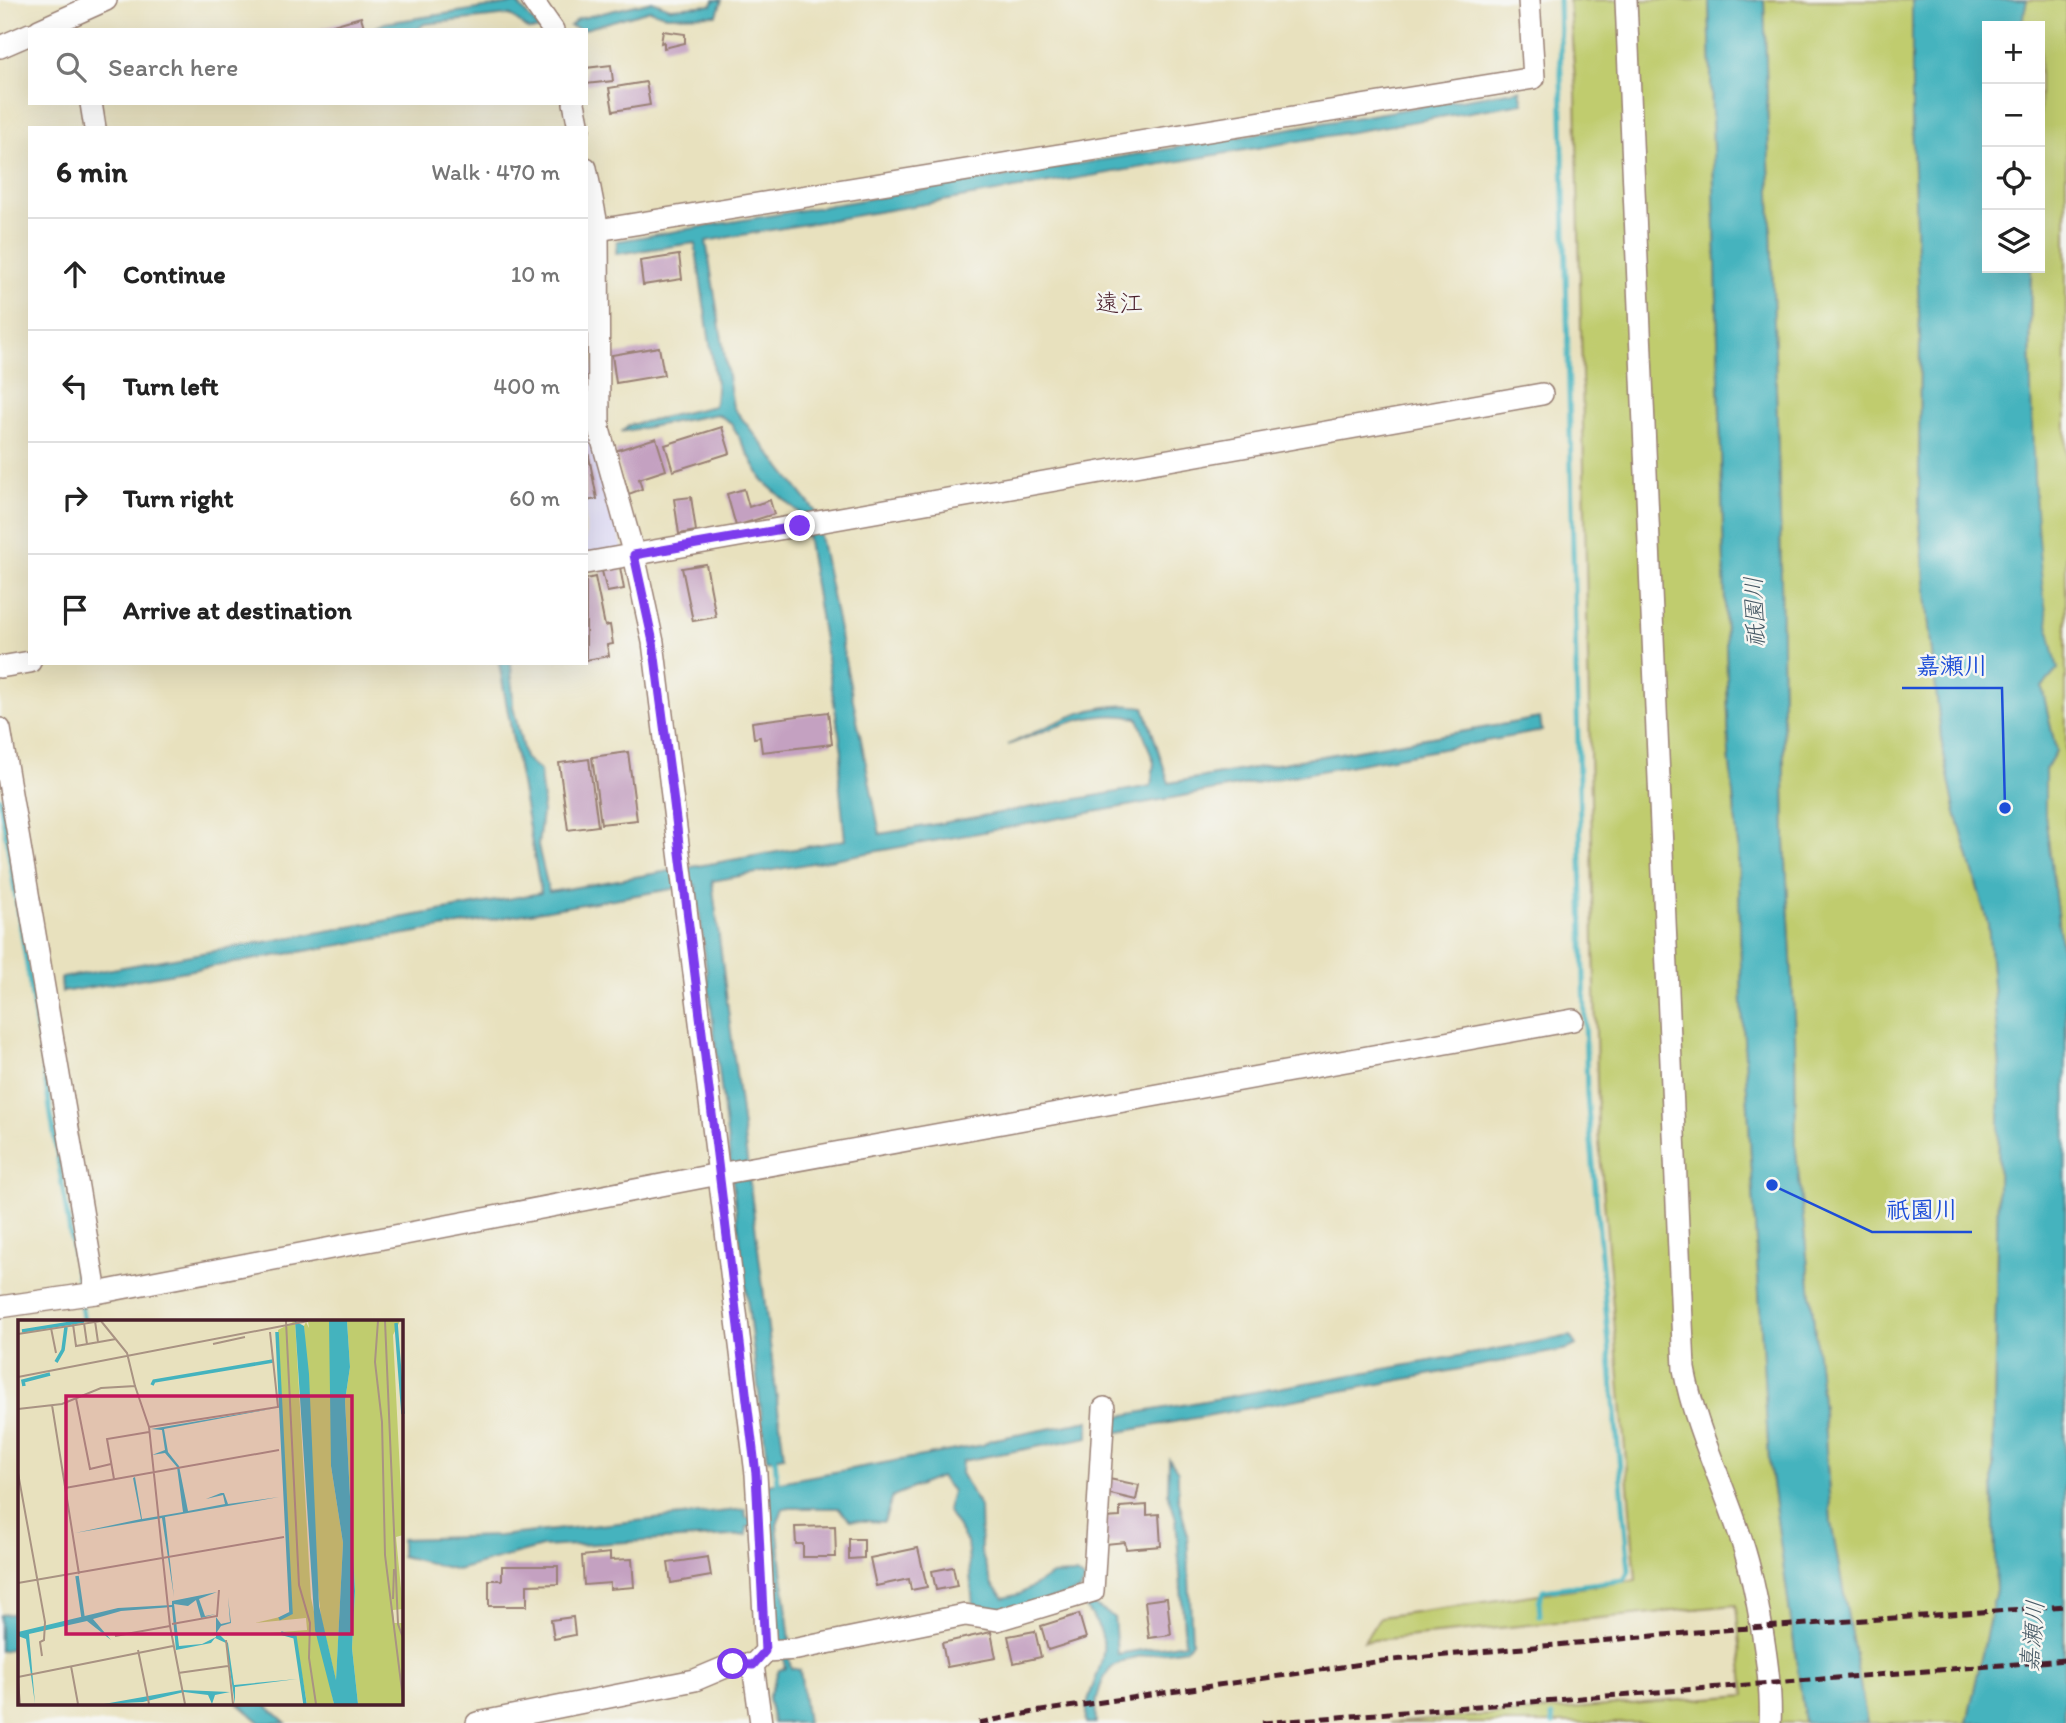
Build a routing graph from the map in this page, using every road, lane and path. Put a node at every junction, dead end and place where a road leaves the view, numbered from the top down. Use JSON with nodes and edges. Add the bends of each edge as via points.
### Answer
{"nodes":[{"id":1,"x":106,"y":0,"type":"edge"},
{"id":2,"x":532,"y":0,"type":"edge"},
{"id":3,"x":1529,"y":0,"type":"edge"},
{"id":4,"x":1626,"y":0,"type":"edge"},
{"id":5,"x":76,"y":22,"type":"edge"},
{"id":6,"x":48,"y":28,"type":"edge"},
{"id":7,"x":552,"y":28,"type":"edge"},
{"id":8,"x":28,"y":35,"type":"edge"},
{"id":9,"x":0,"y":47,"type":"edge"},
{"id":10,"x":91,"y":105,"type":"edge"},
{"id":11,"x":574,"y":105,"type":"edge"},
{"id":12,"x":95,"y":126,"type":"edge"},
{"id":13,"x":579,"y":126,"type":"edge"},
{"id":14,"x":588,"y":178,"type":"edge"},
{"id":15,"x":598,"y":230,"type":"junction"},
{"id":16,"x":592,"y":262,"type":"edge"},
{"id":17,"x":1542,"y":394,"type":"dead end"},
{"id":18,"x":634,"y":555,"type":"junction"},
{"id":19,"x":588,"y":564,"type":"edge"},
{"id":20,"x":28,"y":662,"type":"edge"},
{"id":21,"x":0,"y":667,"type":"edge"},
{"id":22,"x":0,"y":729,"type":"edge"},
{"id":23,"x":1573,"y":1020,"type":"dead end"},
{"id":24,"x":723,"y":1173,"type":"junction"},
{"id":25,"x":96,"y":1293,"type":"junction"},
{"id":26,"x":0,"y":1307,"type":"edge"},
{"id":27,"x":1103,"y":1420,"type":"dead end"},
{"id":28,"x":773,"y":1654,"type":"junction"},
{"id":29,"x":500,"y":1721,"type":"edge"},
{"id":30,"x":477,"y":1723,"type":"edge"},
{"id":31,"x":761,"y":1723,"type":"edge"},
{"id":32,"x":1770,"y":1723,"type":"edge"}],
"edges":[{"from":1,"to":5,"type":"street"},
{"from":2,"to":7,"type":"street"},
{"from":3,"to":15,"type":"street","via":[[1534,78]]},
{"from":4,"to":32,"type":"street","via":[[1684,1369],[1689,1397],[1743,1544],[1764,1647]]},
{"from":5,"to":6,"type":"street"},
{"from":8,"to":9,"type":"street"},
{"from":10,"to":12,"type":"street"},
{"from":11,"to":13,"type":"street"},
{"from":14,"to":15,"type":"street"},
{"from":15,"to":16,"type":"street"},
{"from":16,"to":18,"type":"street","via":[[599,429]]},
{"from":17,"to":18,"type":"street"},
{"from":18,"to":19,"type":"street"},
{"from":18,"to":24,"type":"street","via":[[653,642]]},
{"from":20,"to":21,"type":"street"},
{"from":22,"to":25,"type":"street"},
{"from":23,"to":24,"type":"street"},
{"from":24,"to":25,"type":"street"},
{"from":24,"to":28,"type":"street"},
{"from":25,"to":26,"type":"street"},
{"from":27,"to":28,"type":"street","via":[[1093,1591],[997,1619],[965,1615]]},
{"from":28,"to":29,"type":"street","via":[[695,1680]]},
{"from":28,"to":31,"type":"street"},
{"from":29,"to":30,"type":"street"}]}
